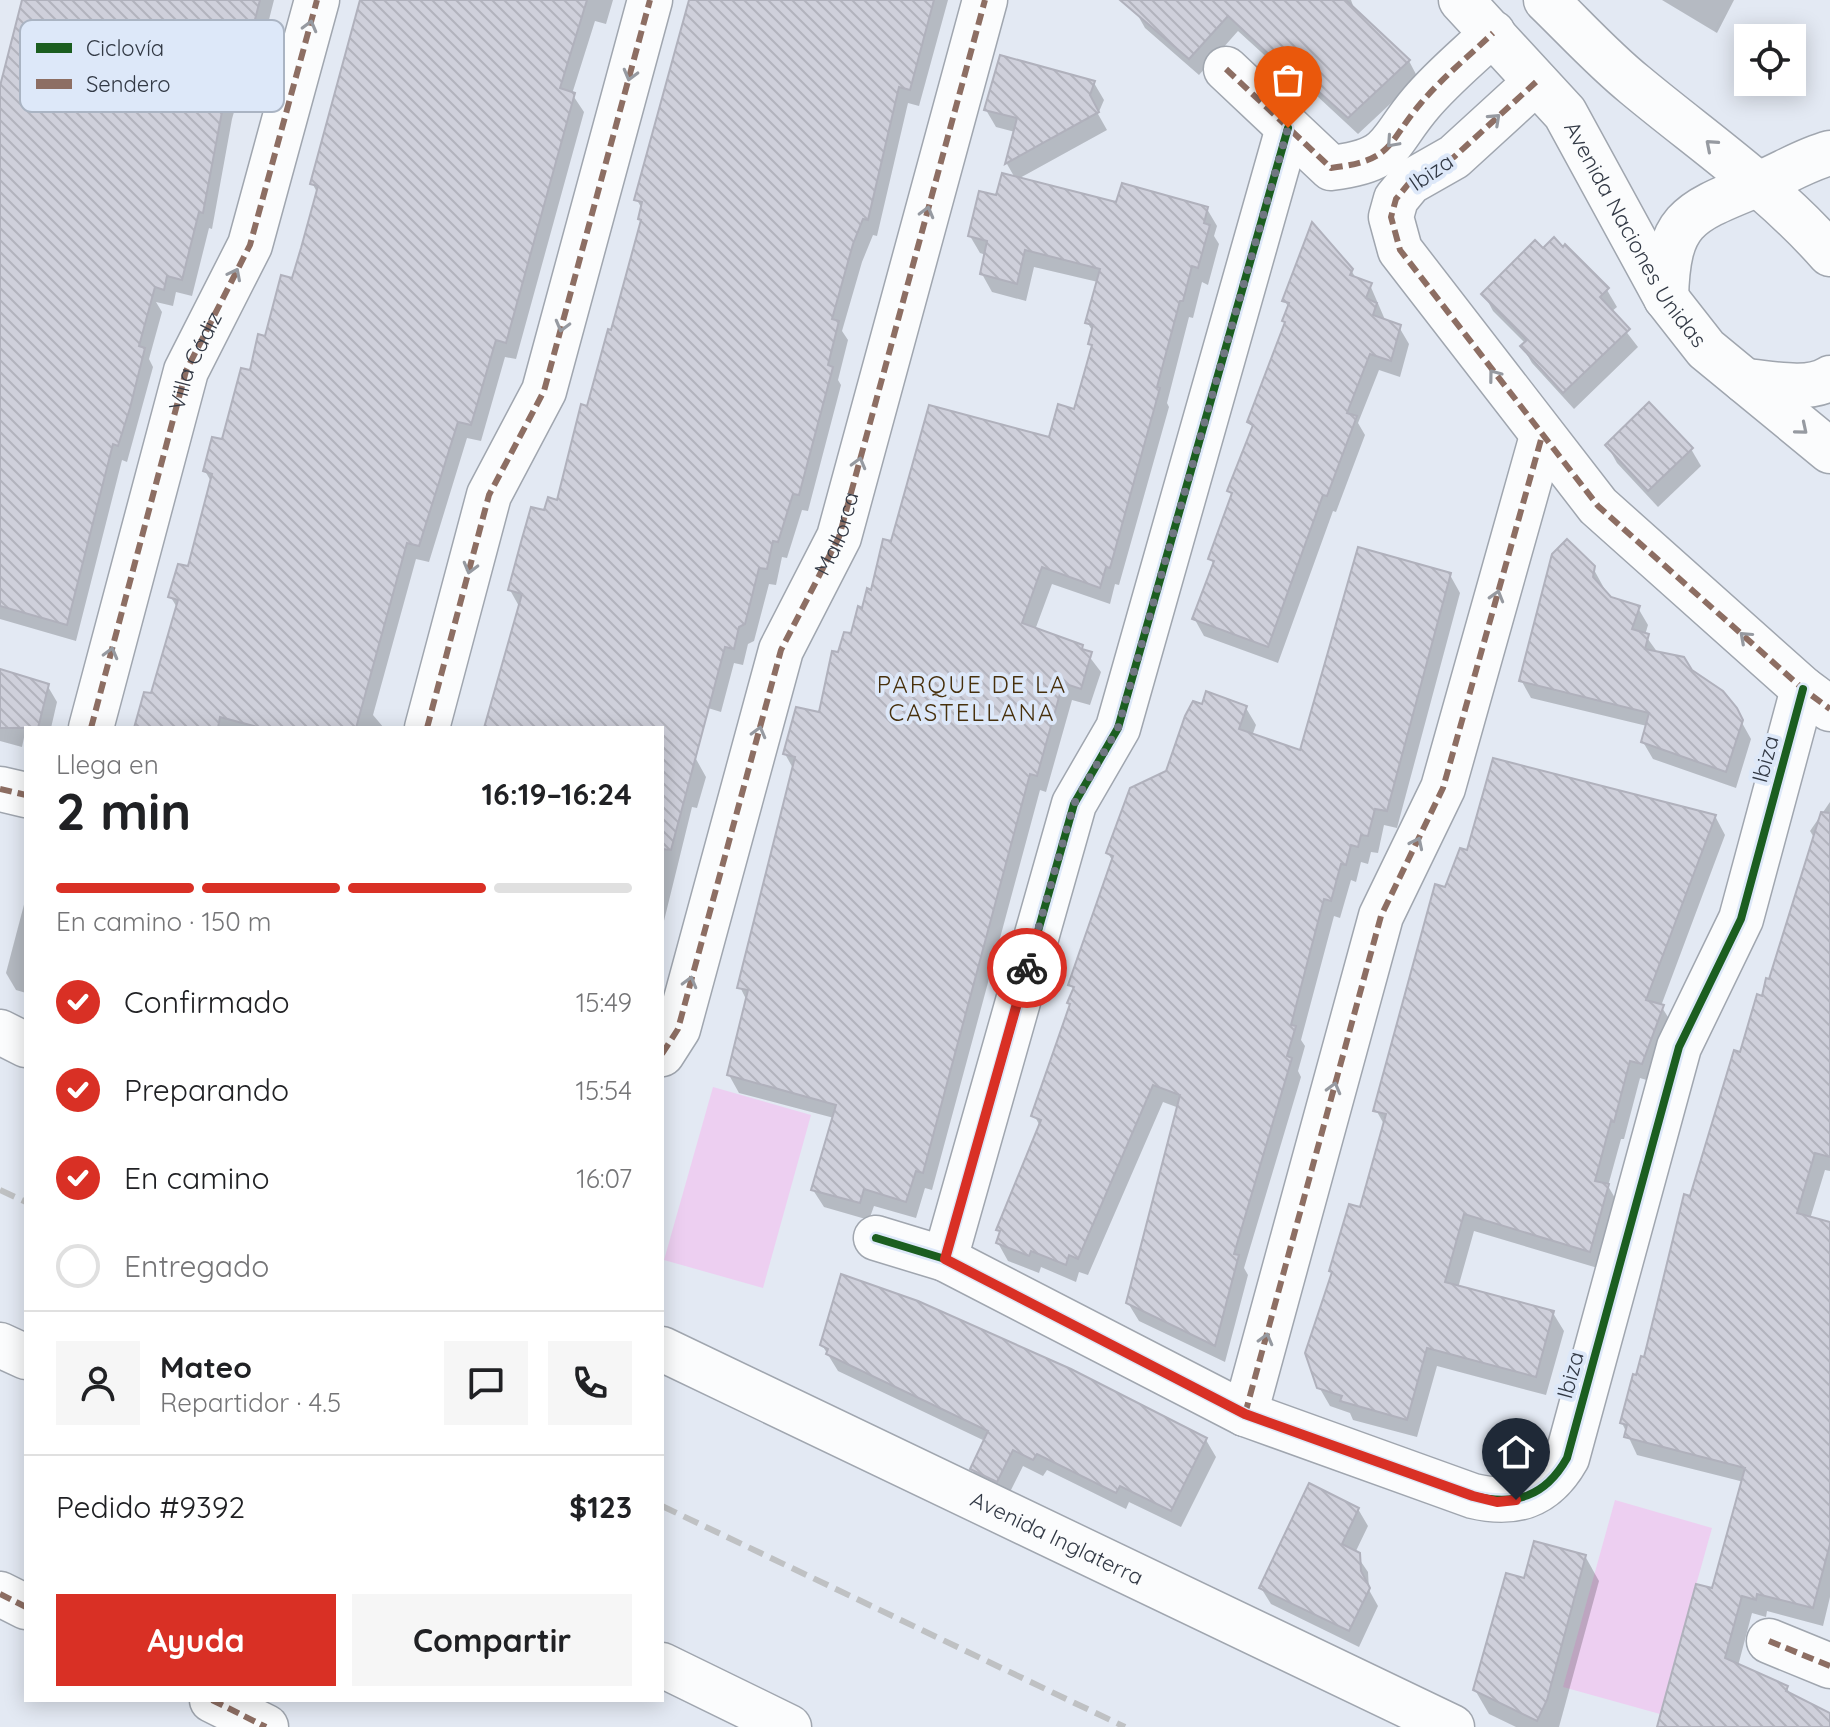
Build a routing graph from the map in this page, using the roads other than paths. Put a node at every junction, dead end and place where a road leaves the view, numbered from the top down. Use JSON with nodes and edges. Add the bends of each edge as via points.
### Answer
{"nodes":[{"id":1,"x":317,"y":0,"type":"edge"},
{"id":2,"x":650,"y":0,"type":"edge"},
{"id":3,"x":985,"y":0,"type":"edge"},
{"id":4,"x":1461,"y":0,"type":"edge"},
{"id":5,"x":1546,"y":0,"type":"edge"},
{"id":6,"x":1493,"y":33,"type":"junction"},
{"id":7,"x":1226,"y":69,"type":"dead end"},
{"id":8,"x":1536,"y":82,"type":"junction"},
{"id":9,"x":1288,"y":128,"type":"junction"},
{"id":10,"x":1830,"y":153,"type":"edge"},
{"id":11,"x":1757,"y":185,"type":"junction"},
{"id":12,"x":1830,"y":254,"type":"edge"},
{"id":13,"x":1666,"y":298,"type":"junction"},
{"id":14,"x":1830,"y":378,"type":"edge"},
{"id":15,"x":1745,"y":381,"type":"junction"},
{"id":16,"x":1542,"y":436,"type":"junction"},
{"id":17,"x":1830,"y":451,"type":"edge"},
{"id":18,"x":1816,"y":699,"type":"edge"},
{"id":19,"x":92,"y":726,"type":"edge"},
{"id":20,"x":428,"y":726,"type":"edge"},
{"id":21,"x":0,"y":789,"type":"edge"},
{"id":22,"x":24,"y":795,"type":"edge"},
{"id":23,"x":0,"y":1032,"type":"edge"},
{"id":24,"x":24,"y":1044,"type":"edge"},
{"id":25,"x":664,"y":1051,"type":"edge"},
{"id":26,"x":876,"y":1238,"type":"dead end"},
{"id":27,"x":945,"y":1259,"type":"junction"},
{"id":28,"x":0,"y":1345,"type":"edge"},
{"id":29,"x":664,"y":1350,"type":"edge"},
{"id":30,"x":24,"y":1356,"type":"edge"},
{"id":31,"x":1245,"y":1414,"type":"junction"},
{"id":32,"x":0,"y":1594,"type":"edge"},
{"id":33,"x":24,"y":1606,"type":"edge"},
{"id":34,"x":1769,"y":1641,"type":"dead end"},
{"id":35,"x":664,"y":1666,"type":"edge"},
{"id":36,"x":1830,"y":1666,"type":"edge"},
{"id":37,"x":216,"y":1702,"type":"edge"},
{"id":38,"x":266,"y":1727,"type":"edge"},
{"id":39,"x":789,"y":1727,"type":"edge"},
{"id":40,"x":1452,"y":1727,"type":"edge"}],
"edges":[{"from":19,"to":1,"type":"street","name":"Villa Cádiz","one_way":true,"via":[[186,371],[250,245]]},
{"from":2,"to":20,"type":"street","one_way":true,"via":[[544,391],[489,495]]},
{"from":25,"to":3,"type":"street","name":"Mallorca","one_way":true,"via":[[678,1029],[781,650],[839,537]]},
{"from":4,"to":6,"type":"street","name":"Avenida Naciones Unidas"},
{"from":11,"to":5,"type":"street","one_way":true,"via":[[1634,84]]},
{"from":6,"to":8,"type":"street","name":"Avenida Naciones Unidas"},
{"from":6,"to":9,"type":"street","name":"Ibiza","one_way":true,"via":[[1419,104],[1393,145],[1380,155],[1331,168]]},
{"from":7,"to":9,"type":"street","name":"Ibiza"},
{"from":8,"to":13,"type":"street","name":"Avenida Naciones Unidas","via":[[1565,113]]},
{"from":16,"to":8,"type":"street","name":"Ibiza","one_way":true,"via":[[1400,250],[1391,217],[1396,199],[1410,182],[1454,157]]},
{"from":9,"to":27,"type":"street","via":[[1118,728],[1074,804]]},
{"from":10,"to":11,"type":"street"},
{"from":11,"to":12,"type":"street"},
{"from":11,"to":13,"type":"street","via":[[1689,216],[1667,261]]},
{"from":13,"to":15,"type":"street","name":"Avenida Naciones Unidas","via":[[1706,349]]},
{"from":14,"to":15,"type":"street","via":[[1793,385]]},
{"from":15,"to":17,"type":"street","name":"Avenida Naciones Unidas","one_way":true},
{"from":18,"to":16,"type":"street","name":"Ibiza","one_way":true,"via":[[1598,506]]},
{"from":31,"to":16,"type":"street","one_way":true,"via":[[1381,916],[1443,788]]},
{"from":18,"to":31,"type":"street","name":"Ibiza","via":[[1741,919],[1679,1047],[1567,1458],[1556,1476],[1532,1496],[1497,1502]]},
{"from":21,"to":22,"type":"street"},
{"from":23,"to":24,"type":"street"},
{"from":26,"to":27,"type":"street","name":"Ibiza"},
{"from":27,"to":31,"type":"street","name":"Ibiza"},
{"from":28,"to":30,"type":"street"},
{"from":29,"to":40,"type":"street","name":"Avenida Inglaterra"},
{"from":32,"to":33,"type":"street"},
{"from":34,"to":36,"type":"street"},
{"from":35,"to":39,"type":"street"},
{"from":37,"to":38,"type":"street"}]}
